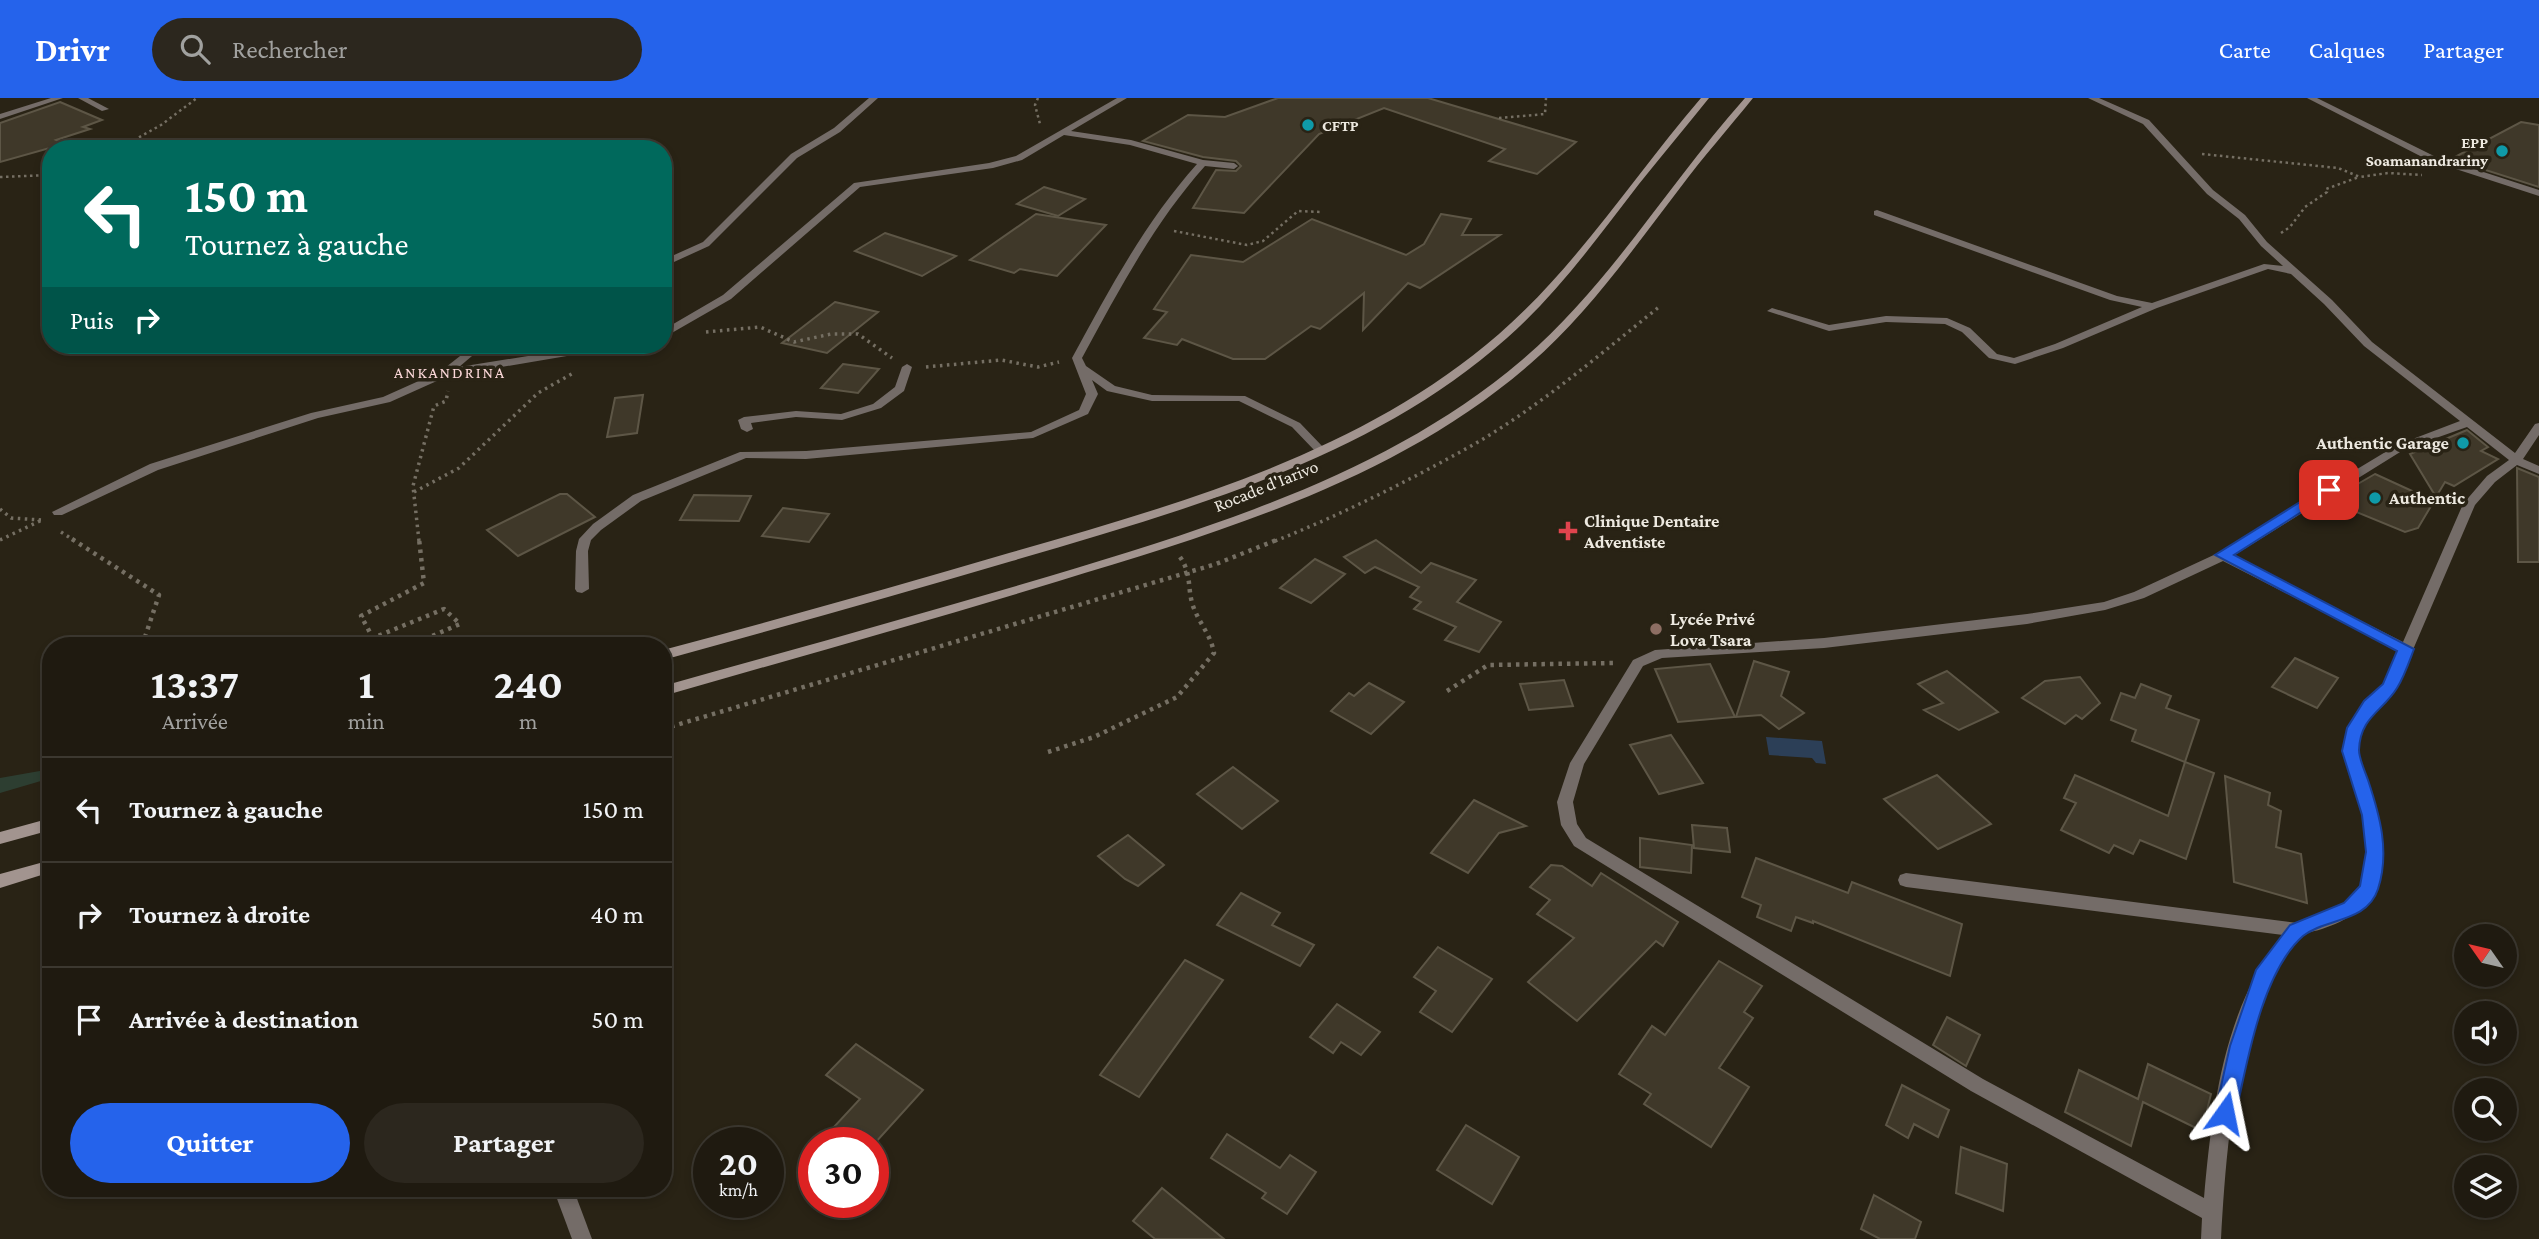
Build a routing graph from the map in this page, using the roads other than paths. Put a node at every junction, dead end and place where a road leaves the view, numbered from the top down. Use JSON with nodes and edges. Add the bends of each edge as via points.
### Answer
{"nodes":[{"id":1,"x":59,"y":98,"type":"edge"},
{"id":2,"x":82,"y":98,"type":"edge"},
{"id":3,"x":874,"y":98,"type":"edge"},
{"id":4,"x":1123,"y":98,"type":"edge"},
{"id":5,"x":1705,"y":98,"type":"edge"},
{"id":6,"x":1749,"y":98,"type":"edge"},
{"id":7,"x":2092,"y":98,"type":"edge"},
{"id":8,"x":2311,"y":98,"type":"edge"},
{"id":9,"x":105,"y":108,"type":"dead end"},
{"id":10,"x":0,"y":117,"type":"edge"},
{"id":11,"x":1065,"y":133,"type":"junction"},
{"id":12,"x":1203,"y":163,"type":"junction"},
{"id":13,"x":1234,"y":166,"type":"dead end"},
{"id":14,"x":2539,"y":193,"type":"edge"},
{"id":15,"x":1877,"y":213,"type":"dead end"},
{"id":16,"x":672,"y":260,"type":"edge"},
{"id":17,"x":2299,"y":274,"type":"junction"},
{"id":18,"x":2153,"y":306,"type":"junction"},
{"id":19,"x":1772,"y":311,"type":"dead end"},
{"id":20,"x":672,"y":330,"type":"edge"},
{"id":21,"x":469,"y":354,"type":"edge"},
{"id":22,"x":560,"y":354,"type":"edge"},
{"id":23,"x":1079,"y":363,"type":"junction"},
{"id":24,"x":907,"y":367,"type":"road end"},
{"id":25,"x":445,"y":373,"type":"junction"},
{"id":26,"x":2469,"y":422,"type":"junction"},
{"id":27,"x":2539,"y":426,"type":"edge"},
{"id":28,"x":747,"y":429,"type":"dead end"},
{"id":29,"x":1319,"y":449,"type":"junction"},
{"id":30,"x":2516,"y":460,"type":"junction"},
{"id":31,"x":2539,"y":470,"type":"edge"},
{"id":32,"x":58,"y":512,"type":"road end"},
{"id":33,"x":2223,"y":555,"type":"junction"},
{"id":34,"x":582,"y":589,"type":"dead end"},
{"id":35,"x":2406,"y":649,"type":"junction"},
{"id":36,"x":672,"y":652,"type":"edge"},
{"id":37,"x":672,"y":688,"type":"edge"},
{"id":38,"x":42,"y":826,"type":"edge"},
{"id":39,"x":0,"y":838,"type":"edge"},
{"id":40,"x":42,"y":869,"type":"edge"},
{"id":41,"x":1906,"y":880,"type":"dead end"},
{"id":42,"x":0,"y":881,"type":"edge"},
{"id":43,"x":2297,"y":930,"type":"junction"},
{"id":44,"x":566,"y":1197,"type":"edge"},
{"id":45,"x":2213,"y":1213,"type":"junction"},
{"id":46,"x":582,"y":1239,"type":"edge"},
{"id":47,"x":2211,"y":1239,"type":"edge"}],
"edges":[{"from":1,"to":10,"type":"street"},
{"from":2,"to":9,"type":"street"},
{"from":3,"to":16,"type":"street","via":[[837,130],[794,156],[706,244]]},
{"from":4,"to":11,"type":"street"},
{"from":5,"to":29,"type":"main road","name":"Rocade d'Iarivo","via":[[1565,273],[1503,336],[1438,386],[1368,428]]},
{"from":6,"to":37,"type":"main road","name":"Rocade d'Iarivo","via":[[1691,165],[1595,294],[1524,364],[1431,431],[1334,479],[1203,533]]},
{"from":7,"to":17,"type":"street","via":[[2146,122],[2210,192]]},
{"from":8,"to":14,"type":"street","via":[[2431,158]]},
{"from":11,"to":12,"type":"street","via":[[1131,143]]},
{"from":11,"to":20,"type":"street","via":[[1019,158],[990,166],[857,185],[727,297]]},
{"from":12,"to":13,"type":"street"},
{"from":12,"to":23,"type":"street","via":[[1184,182],[1135,253]]},
{"from":15,"to":18,"type":"street","via":[[2114,298]]},
{"from":17,"to":18,"type":"street","via":[[2267,266]]},
{"from":17,"to":26,"type":"street","via":[[2368,344]]},
{"from":18,"to":19,"type":"street","via":[[2015,361],[1993,356],[1966,330],[1947,321],[1886,319],[1829,328]]},
{"from":21,"to":25,"type":"street"},
{"from":22,"to":25,"type":"street"},
{"from":23,"to":29,"type":"street","via":[[1111,389],[1152,398],[1241,398],[1296,425]]},
{"from":23,"to":34,"type":"street","via":[[1092,394],[1084,412],[1033,435],[806,455],[744,454],[637,498],[585,539]]},
{"from":24,"to":28,"type":"street","via":[[900,389],[877,406],[842,417],[762,416],[744,421]]},
{"from":25,"to":32,"type":"street","via":[[386,400],[315,415],[154,467]]},
{"from":26,"to":30,"type":"street"},
{"from":26,"to":33,"type":"street","via":[[2401,446]]},
{"from":27,"to":30,"type":"street"},
{"from":29,"to":36,"type":"main road","name":"Rocade d'Iarivo","via":[[1120,526]]},
{"from":30,"to":31,"type":"street"},
{"from":30,"to":35,"type":"street","via":[[2469,504]]},
{"from":33,"to":35,"type":"street"},
{"from":33,"to":45,"type":"street","via":[[2139,595],[2070,613],[1824,643],[1660,653],[1638,663],[1577,763],[1565,802],[1569,825],[1580,842],[1977,1085]]},
{"from":35,"to":43,"type":"street","via":[[2390,687],[2370,705],[2355,728],[2350,751],[2371,815],[2375,852],[2368,890],[2351,908]]},
{"from":38,"to":39,"type":"main road"},
{"from":40,"to":42,"type":"main road"},
{"from":41,"to":43,"type":"street"},
{"from":43,"to":45,"type":"street","via":[[2263,976],[2240,1046],[2216,1157]]},
{"from":44,"to":46,"type":"street"},
{"from":45,"to":47,"type":"street"}]}
